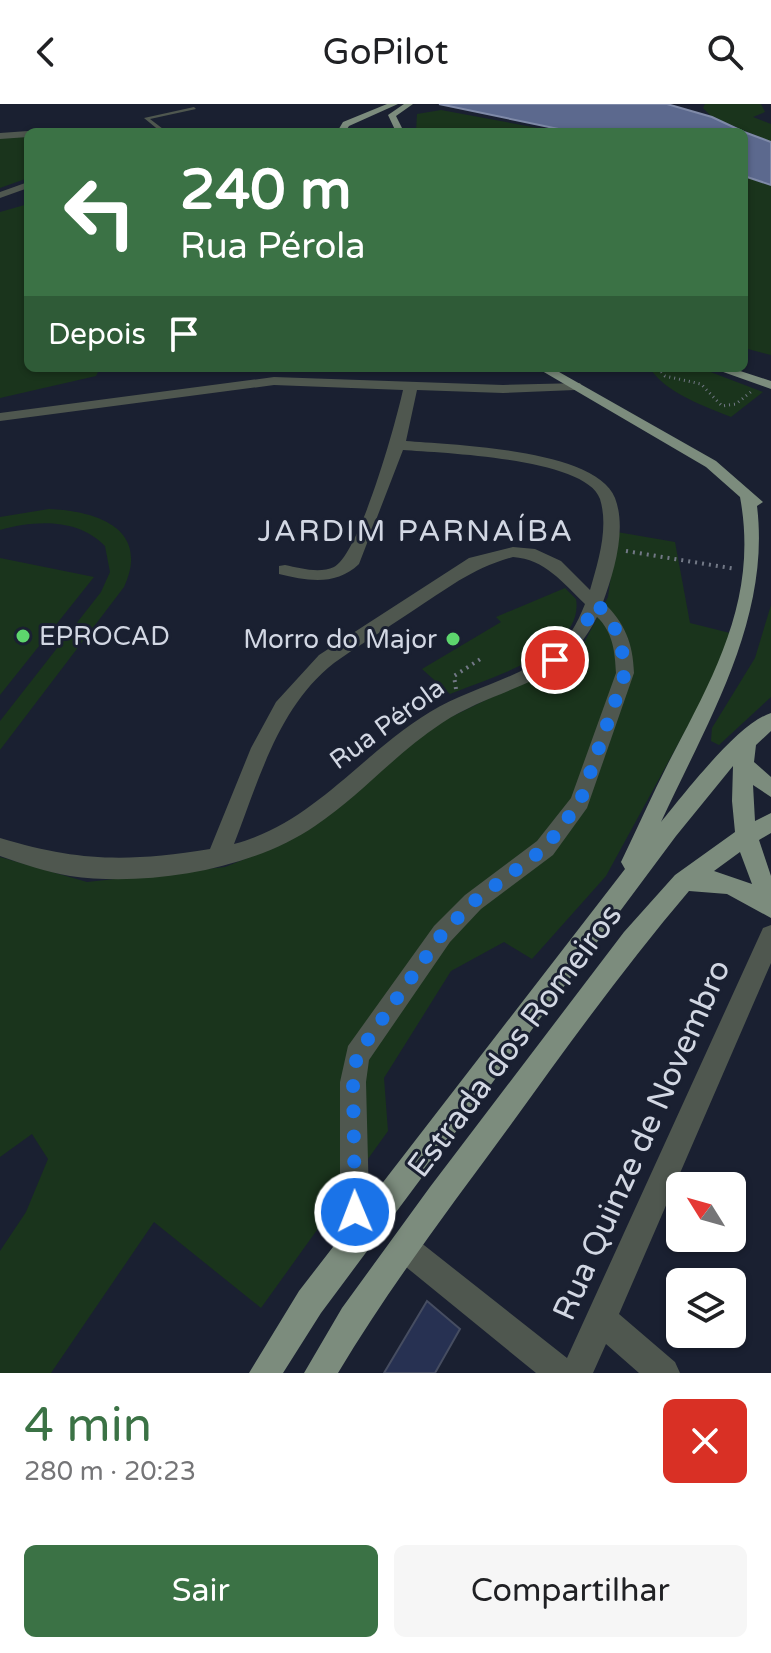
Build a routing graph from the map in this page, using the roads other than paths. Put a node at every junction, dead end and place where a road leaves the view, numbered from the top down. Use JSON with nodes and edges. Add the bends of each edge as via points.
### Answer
{"nodes":[{"id":1,"x":394,"y":104,"type":"edge"},
{"id":2,"x":407,"y":105,"type":"edge"},
{"id":3,"x":194,"y":108,"type":"dead end"},
{"id":4,"x":159,"y":128,"type":"edge"},
{"id":5,"x":344,"y":128,"type":"edge"},
{"id":6,"x":398,"y":128,"type":"edge"},
{"id":7,"x":24,"y":134,"type":"edge"},
{"id":8,"x":0,"y":136,"type":"edge"},
{"id":9,"x":24,"y":186,"type":"edge"},
{"id":10,"x":0,"y":195,"type":"edge"},
{"id":11,"x":550,"y":372,"type":"edge"},
{"id":12,"x":720,"y":372,"type":"edge"},
{"id":13,"x":411,"y":385,"type":"junction"},
{"id":14,"x":575,"y":386,"type":"junction"},
{"id":15,"x":764,"y":386,"type":"edge"},
{"id":16,"x":0,"y":417,"type":"edge"},
{"id":17,"x":398,"y":445,"type":"junction"},
{"id":18,"x":747,"y":493,"type":"junction"},
{"id":19,"x":771,"y":520,"type":"edge"},
{"id":20,"x":285,"y":570,"type":"dead end"},
{"id":21,"x":597,"y":603,"type":"junction"},
{"id":22,"x":771,"y":720,"type":"edge"},
{"id":23,"x":744,"y":751,"type":"junction"},
{"id":24,"x":771,"y":789,"type":"edge"},
{"id":25,"x":771,"y":822,"type":"edge"},
{"id":26,"x":745,"y":837,"type":"junction"},
{"id":27,"x":0,"y":847,"type":"edge"},
{"id":28,"x":218,"y":857,"type":"junction"},
{"id":29,"x":683,"y":882,"type":"junction"},
{"id":30,"x":771,"y":898,"type":"edge"},
{"id":31,"x":614,"y":899,"type":"junction"},
{"id":32,"x":771,"y":908,"type":"edge"},
{"id":33,"x":771,"y":936,"type":"edge"},
{"id":34,"x":355,"y":1241,"type":"junction"},
{"id":35,"x":405,"y":1248,"type":"junction"},
{"id":36,"x":599,"y":1318,"type":"junction"},
{"id":37,"x":265,"y":1373,"type":"edge"},
{"id":38,"x":320,"y":1373,"type":"edge"},
{"id":39,"x":561,"y":1373,"type":"edge"},
{"id":40,"x":577,"y":1373,"type":"edge"},
{"id":41,"x":664,"y":1373,"type":"edge"}],
"edges":[{"from":1,"to":5,"type":"main road"},
{"from":2,"to":6,"type":"main road","via":[[392,115]]},
{"from":3,"to":4,"type":"lane","via":[[146,118]]},
{"from":7,"to":8,"type":"street"},
{"from":9,"to":10,"type":"street"},
{"from":11,"to":14,"type":"main road"},
{"from":12,"to":15,"type":"main road"},
{"from":13,"to":14,"type":"street"},
{"from":13,"to":16,"type":"street","via":[[250,383]]},
{"from":13,"to":17,"type":"street"},
{"from":14,"to":18,"type":"main road","via":[[690,450]]},
{"from":17,"to":20,"type":"street","via":[[371,520],[345,569],[328,577]]},
{"from":17,"to":21,"type":"street","name":"Rua Pérola","via":[[494,454],[586,477],[604,489],[608,549]]},
{"from":18,"to":19,"type":"main road"},
{"from":18,"to":31,"type":"main road","via":[[760,533],[753,607],[732,665]]},
{"from":21,"to":28,"type":"street","name":"Rua Pérola","via":[[576,640],[555,660],[440,714],[295,828]]},
{"from":21,"to":28,"type":"street","via":[[543,558],[513,552],[495,555],[475,562],[326,660],[283,707],[233,811]]},
{"from":21,"to":34,"type":"street","via":[[620,636],[625,673],[580,802],[545,848],[473,902],[442,934],[357,1055]]},
{"from":22,"to":23,"type":"main road"},
{"from":23,"to":24,"type":"main road"},
{"from":23,"to":26,"type":"main road"},
{"from":23,"to":31,"type":"main road","via":[[718,767]]},
{"from":25,"to":26,"type":"main road","name":"Estrada dos Romeiros"},
{"from":26,"to":29,"type":"main road","name":"Estrada dos Romeiros"},
{"from":26,"to":30,"type":"main road"},
{"from":27,"to":28,"type":"street","name":"Rua Pérola","via":[[44,861],[98,868]]},
{"from":29,"to":32,"type":"main road","via":[[731,883]]},
{"from":29,"to":35,"type":"main road","name":"Estrada dos Romeiros","via":[[606,973]]},
{"from":31,"to":34,"type":"main road"},
{"from":33,"to":36,"type":"street","name":"Rua Quinze de Novembro"},
{"from":34,"to":37,"type":"main road"},
{"from":35,"to":38,"type":"main road","name":"Estrada dos Romeiros"},
{"from":35,"to":39,"type":"street"},
{"from":36,"to":40,"type":"street","name":"Rua Quinze de Novembro"},
{"from":36,"to":41,"type":"street"}]}
